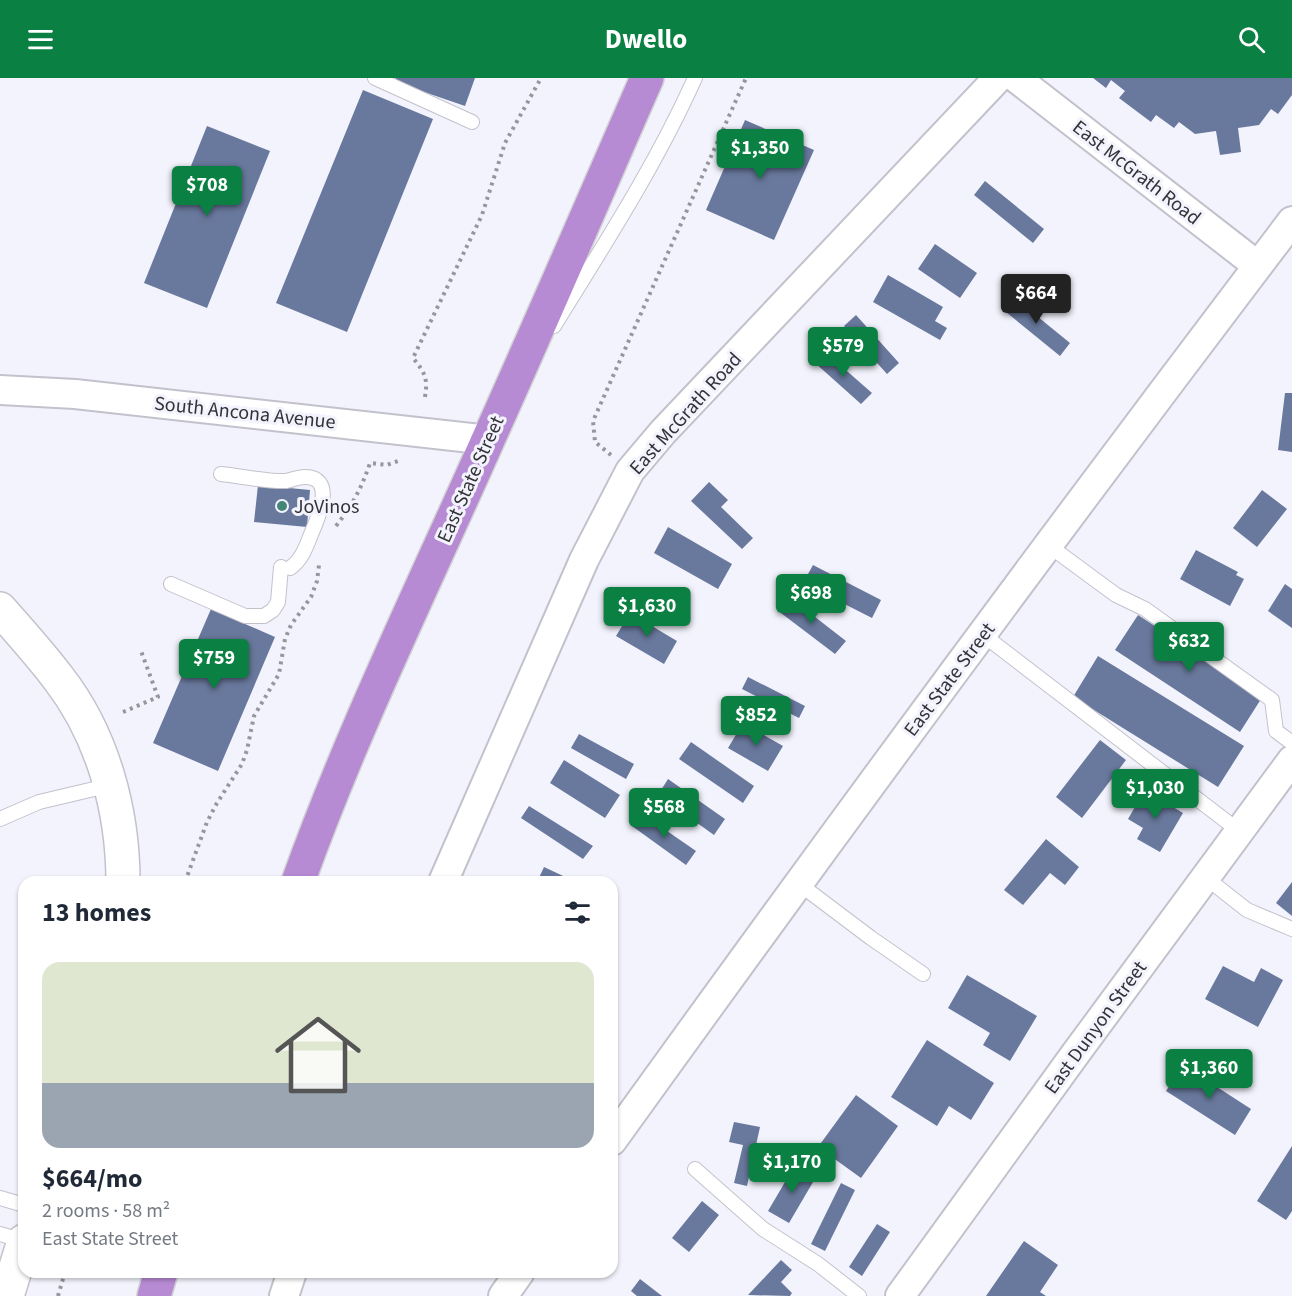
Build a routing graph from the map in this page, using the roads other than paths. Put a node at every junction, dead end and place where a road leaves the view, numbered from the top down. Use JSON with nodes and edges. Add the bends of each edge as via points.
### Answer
{"nodes":[{"id":1,"x":375,"y":78,"type":"edge"},
{"id":2,"x":647,"y":78,"type":"edge"},
{"id":3,"x":695,"y":78,"type":"edge"},
{"id":4,"x":998,"y":78,"type":"edge"},
{"id":5,"x":1016,"y":78,"type":"edge"},
{"id":6,"x":472,"y":122,"type":"dead end"},
{"id":7,"x":1292,"y":221,"type":"edge"},
{"id":8,"x":1258,"y":266,"type":"junction"},
{"id":9,"x":0,"y":390,"type":"edge"},
{"id":10,"x":494,"y":427,"type":"junction"},
{"id":11,"x":221,"y":474,"type":"dead end"},
{"id":12,"x":1048,"y":544,"type":"junction"},
{"id":13,"x":171,"y":584,"type":"dead end"},
{"id":14,"x":0,"y":609,"type":"edge"},
{"id":15,"x":982,"y":634,"type":"junction"},
{"id":16,"x":1292,"y":744,"type":"edge"},
{"id":17,"x":1292,"y":760,"type":"edge"},
{"id":18,"x":111,"y":784,"type":"junction"},
{"id":19,"x":0,"y":819,"type":"edge"},
{"id":20,"x":1239,"y":831,"type":"junction"},
{"id":21,"x":123,"y":876,"type":"edge"},
{"id":22,"x":299,"y":876,"type":"edge"},
{"id":23,"x":445,"y":876,"type":"edge"},
{"id":24,"x":1205,"y":877,"type":"junction"},
{"id":25,"x":798,"y":883,"type":"junction"},
{"id":26,"x":1292,"y":929,"type":"edge"},
{"id":27,"x":923,"y":974,"type":"dead end"},
{"id":28,"x":618,"y":1133,"type":"edge"},
{"id":29,"x":695,"y":1169,"type":"dead end"},
{"id":30,"x":0,"y":1198,"type":"edge"},
{"id":31,"x":18,"y":1203,"type":"edge"},
{"id":32,"x":0,"y":1234,"type":"edge"},
{"id":33,"x":18,"y":1239,"type":"edge"},
{"id":34,"x":18,"y":1260,"type":"edge"},
{"id":35,"x":159,"y":1278,"type":"edge"},
{"id":36,"x":290,"y":1278,"type":"edge"},
{"id":37,"x":516,"y":1278,"type":"edge"},
{"id":38,"x":7,"y":1296,"type":"edge"},
{"id":39,"x":154,"y":1296,"type":"edge"},
{"id":40,"x":284,"y":1296,"type":"edge"},
{"id":41,"x":503,"y":1296,"type":"edge"},
{"id":42,"x":859,"y":1296,"type":"edge"},
{"id":43,"x":900,"y":1296,"type":"edge"}],
"edges":[{"from":1,"to":6,"type":"lane"},
{"from":2,"to":10,"type":"highway","name":"East State Street"},
{"from":3,"to":10,"type":"lane","via":[[676,121]]},
{"from":4,"to":23,"type":"street","name":"East McGrath Road","via":[[630,471],[584,560]]},
{"from":5,"to":8,"type":"street","name":"East McGrath Road"},
{"from":7,"to":8,"type":"street","name":"East State Street"},
{"from":8,"to":12,"type":"street","name":"East State Street"},
{"from":9,"to":10,"type":"street","name":"South Ancona Avenue"},
{"from":10,"to":22,"type":"highway","name":"East State Street","via":[[394,645]]},
{"from":11,"to":13,"type":"lane","via":[[286,481],[314,478],[321,485],[324,496],[320,511],[299,562],[285,567],[278,602],[264,616],[245,616]]},
{"from":12,"to":15,"type":"street","name":"East State Street"},
{"from":12,"to":16,"type":"lane","via":[[1272,700],[1276,731]]},
{"from":14,"to":18,"type":"street","via":[[61,680],[92,731]]},
{"from":15,"to":20,"type":"lane"},
{"from":15,"to":25,"type":"street","name":"East State Street"},
{"from":17,"to":20,"type":"street","name":"East Dunyon Street"},
{"from":18,"to":19,"type":"lane","via":[[39,802]]},
{"from":18,"to":21,"type":"street","via":[[120,826]]},
{"from":20,"to":24,"type":"street","name":"East Dunyon Street"},
{"from":24,"to":26,"type":"lane","via":[[1248,910]]},
{"from":24,"to":43,"type":"street","name":"East Dunyon Street"},
{"from":25,"to":27,"type":"lane"},
{"from":25,"to":28,"type":"street","name":"East State Street"},
{"from":29,"to":42,"type":"lane","via":[[763,1229]]},
{"from":30,"to":31,"type":"lane"},
{"from":32,"to":33,"type":"lane"},
{"from":34,"to":38,"type":"street"},
{"from":35,"to":39,"type":"highway"},
{"from":36,"to":40,"type":"street"},
{"from":37,"to":41,"type":"street"}]}
